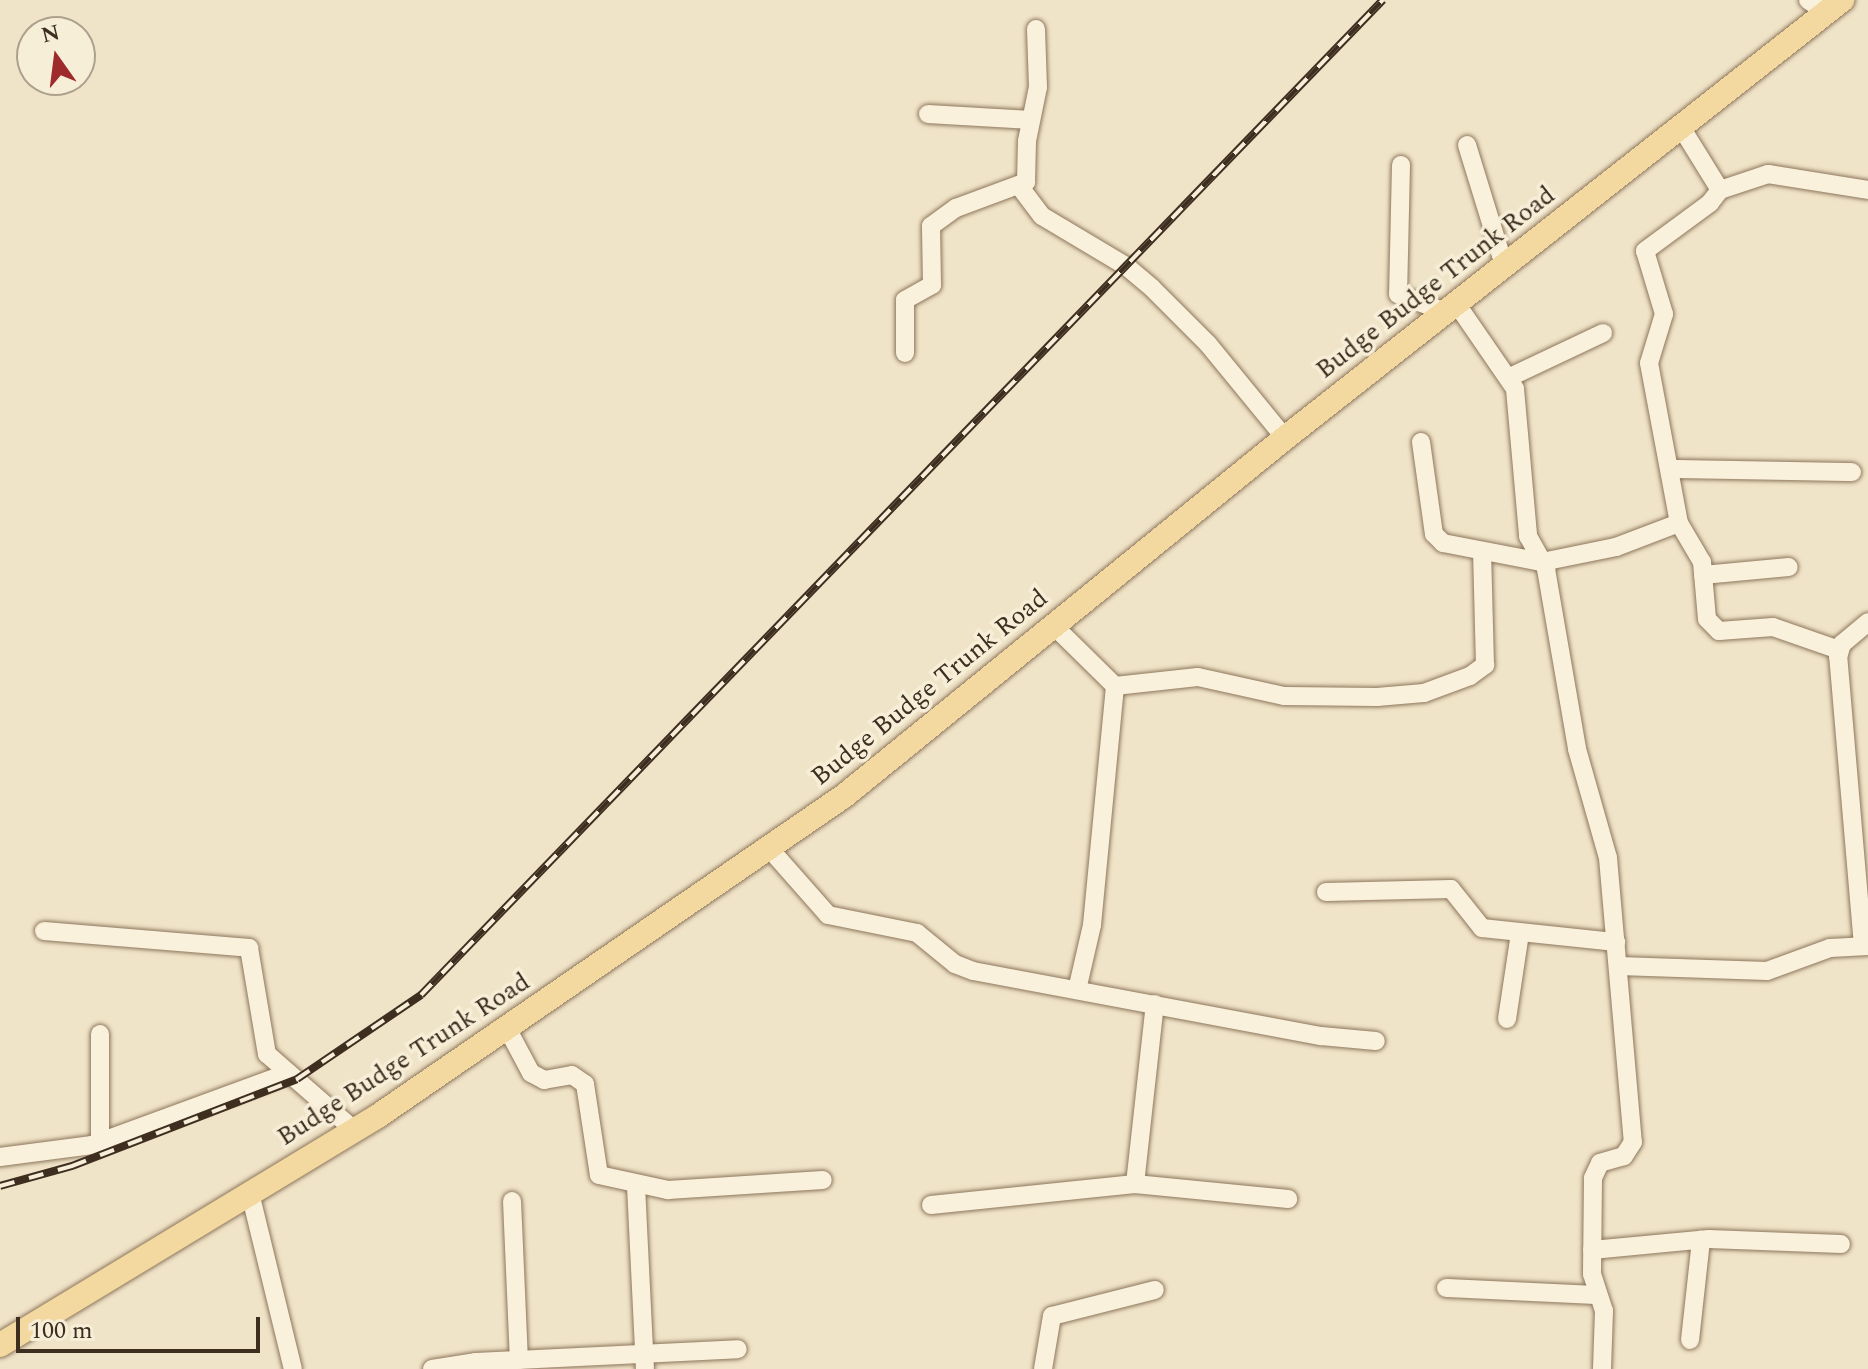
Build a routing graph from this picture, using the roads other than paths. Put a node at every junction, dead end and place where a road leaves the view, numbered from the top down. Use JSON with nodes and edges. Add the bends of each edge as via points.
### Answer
{"nodes":[{"id":1,"x":1825,"y":4,"type":"edge"},
{"id":2,"x":1036,"y":29,"type":"dead end"},
{"id":3,"x":928,"y":114,"type":"dead end"},
{"id":4,"x":1031,"y":120,"type":"junction"},
{"id":5,"x":1681,"y":127,"type":"junction"},
{"id":6,"x":1467,"y":145,"type":"dead end"},
{"id":7,"x":1401,"y":165,"type":"dead end"},
{"id":8,"x":1020,"y":187,"type":"junction"},
{"id":9,"x":1720,"y":190,"type":"junction"},
{"id":10,"x":1868,"y":190,"type":"edge"},
{"id":11,"x":1504,"y":265,"type":"junction"},
{"id":12,"x":1451,"y":307,"type":"junction"},
{"id":13,"x":1603,"y":333,"type":"dead end"},
{"id":14,"x":905,"y":353,"type":"dead end"},
{"id":15,"x":1510,"y":377,"type":"junction"},
{"id":16,"x":1285,"y":438,"type":"junction"},
{"id":17,"x":1421,"y":442,"type":"dead end"},
{"id":18,"x":1672,"y":469,"type":"junction"},
{"id":19,"x":1852,"y":472,"type":"dead end"},
{"id":20,"x":1679,"y":523,"type":"junction"},
{"id":21,"x":1482,"y":552,"type":"junction"},
{"id":22,"x":1542,"y":562,"type":"junction"},
{"id":23,"x":1789,"y":567,"type":"dead end"},
{"id":24,"x":1703,"y":575,"type":"junction"},
{"id":25,"x":1868,"y":622,"type":"edge"},
{"id":26,"x":1054,"y":626,"type":"junction"},
{"id":27,"x":1839,"y":650,"type":"junction"},
{"id":28,"x":1115,"y":686,"type":"junction"},
{"id":29,"x":769,"y":848,"type":"junction"},
{"id":30,"x":1326,"y":892,"type":"dead end"},
{"id":31,"x":44,"y":931,"type":"dead end"},
{"id":32,"x":1520,"y":933,"type":"junction"},
{"id":33,"x":1616,"y":942,"type":"junction"},
{"id":34,"x":1866,"y":946,"type":"edge"},
{"id":35,"x":1619,"y":966,"type":"junction"},
{"id":36,"x":1077,"y":990,"type":"junction"},
{"id":37,"x":1155,"y":1004,"type":"junction"},
{"id":38,"x":1507,"y":1019,"type":"dead end"},
{"id":39,"x":507,"y":1028,"type":"junction"},
{"id":40,"x":100,"y":1034,"type":"dead end"},
{"id":41,"x":1376,"y":1041,"type":"dead end"},
{"id":42,"x":288,"y":1073,"type":"junction"},
{"id":43,"x":354,"y":1130,"type":"junction"},
{"id":44,"x":100,"y":1142,"type":"junction"},
{"id":45,"x":0,"y":1157,"type":"edge"},
{"id":46,"x":823,"y":1180,"type":"dead end"},
{"id":47,"x":1135,"y":1184,"type":"junction"},
{"id":48,"x":636,"y":1186,"type":"junction"},
{"id":49,"x":250,"y":1193,"type":"junction"},
{"id":50,"x":1288,"y":1199,"type":"dead end"},
{"id":51,"x":512,"y":1201,"type":"dead end"},
{"id":52,"x":931,"y":1205,"type":"dead end"},
{"id":53,"x":1701,"y":1240,"type":"junction"},
{"id":54,"x":1841,"y":1244,"type":"dead end"},
{"id":55,"x":1592,"y":1250,"type":"junction"},
{"id":56,"x":1446,"y":1288,"type":"dead end"},
{"id":57,"x":1155,"y":1290,"type":"dead end"},
{"id":58,"x":1597,"y":1295,"type":"junction"},
{"id":59,"x":1690,"y":1340,"type":"dead end"},
{"id":60,"x":0,"y":1345,"type":"edge"},
{"id":61,"x":738,"y":1349,"type":"dead end"},
{"id":62,"x":519,"y":1360,"type":"junction"},
{"id":63,"x":645,"y":1362,"type":"edge"},
{"id":64,"x":293,"y":1369,"type":"edge"},
{"id":65,"x":432,"y":1369,"type":"edge"},
{"id":66,"x":1043,"y":1369,"type":"edge"},
{"id":67,"x":1602,"y":1369,"type":"edge"}],
"edges":[{"from":1,"to":5,"type":"main road","name":"Budge Budge Trunk Road"},
{"from":2,"to":4,"type":"street","via":[[1038,87]]},
{"from":3,"to":4,"type":"street"},
{"from":4,"to":8,"type":"street","via":[[1028,172]]},
{"from":5,"to":9,"type":"street"},
{"from":5,"to":11,"type":"main road","name":"Budge Budge Trunk Road"},
{"from":6,"to":11,"type":"street"},
{"from":7,"to":12,"type":"street","via":[[1398,294]]},
{"from":8,"to":14,"type":"street","via":[[956,208],[931,226],[932,285],[905,300]]},
{"from":8,"to":16,"type":"street","via":[[1042,216],[1126,266],[1152,288],[1208,344]]},
{"from":9,"to":10,"type":"street","via":[[1768,174]]},
{"from":9,"to":18,"type":"street","via":[[1645,251],[1664,314],[1649,363]]},
{"from":11,"to":12,"type":"main road","name":"Budge Budge Trunk Road"},
{"from":12,"to":15,"type":"street"},
{"from":12,"to":16,"type":"main road","name":"Budge Budge Trunk Road"},
{"from":13,"to":15,"type":"street"},
{"from":15,"to":22,"type":"street","via":[[1517,402],[1528,536]]},
{"from":16,"to":26,"type":"main road","name":"Budge Budge Trunk Road"},
{"from":17,"to":21,"type":"street","via":[[1437,540]]},
{"from":18,"to":19,"type":"street"},
{"from":18,"to":20,"type":"street"},
{"from":20,"to":22,"type":"street","via":[[1616,547]]},
{"from":20,"to":24,"type":"street","via":[[1699,553]]},
{"from":21,"to":22,"type":"street"},
{"from":21,"to":28,"type":"street","via":[[1485,665],[1424,693],[1284,696],[1198,677]]},
{"from":22,"to":33,"type":"street","via":[[1577,749],[1606,843]]},
{"from":23,"to":24,"type":"street"},
{"from":24,"to":27,"type":"street","via":[[1711,627],[1781,628]]},
{"from":25,"to":27,"type":"street"},
{"from":26,"to":28,"type":"street"},
{"from":26,"to":29,"type":"main road","name":"Budge Budge Trunk Road","via":[[844,796]]},
{"from":27,"to":34,"type":"street"},
{"from":28,"to":36,"type":"street","via":[[1092,925]]},
{"from":29,"to":36,"type":"street","via":[[828,915],[917,933],[955,964],[973,971]]},
{"from":29,"to":39,"type":"main road","name":"Budge Budge Trunk Road"},
{"from":30,"to":32,"type":"street","via":[[1451,889],[1476,924]]},
{"from":31,"to":42,"type":"street","via":[[249,948],[263,1045]]},
{"from":32,"to":33,"type":"street"},
{"from":32,"to":38,"type":"street"},
{"from":33,"to":35,"type":"street"},
{"from":34,"to":35,"type":"street","via":[[1817,951],[1793,965],[1767,971]]},
{"from":35,"to":55,"type":"street","via":[[1633,1142],[1624,1156],[1595,1169]]},
{"from":36,"to":37,"type":"street"},
{"from":37,"to":41,"type":"street","via":[[1321,1036]]},
{"from":37,"to":47,"type":"street"},
{"from":39,"to":43,"type":"main road","name":"Budge Budge Trunk Road"},
{"from":39,"to":48,"type":"street","via":[[537,1077],[579,1076],[585,1084],[595,1170],[609,1180]]},
{"from":40,"to":44,"type":"street"},
{"from":42,"to":43,"type":"street"},
{"from":42,"to":44,"type":"street"},
{"from":43,"to":49,"type":"main road","name":"Budge Budge Trunk Road"},
{"from":44,"to":45,"type":"street"},
{"from":46,"to":48,"type":"street","via":[[698,1190]]},
{"from":47,"to":50,"type":"street"},
{"from":47,"to":52,"type":"street"},
{"from":48,"to":63,"type":"street"},
{"from":49,"to":60,"type":"main road","name":"Budge Budge Trunk Road"},
{"from":49,"to":64,"type":"street"},
{"from":51,"to":62,"type":"street"},
{"from":53,"to":54,"type":"street"},
{"from":53,"to":55,"type":"street"},
{"from":53,"to":59,"type":"street"},
{"from":55,"to":58,"type":"street"},
{"from":56,"to":58,"type":"street"},
{"from":57,"to":66,"type":"street","via":[[1052,1316]]},
{"from":58,"to":67,"type":"street","via":[[1604,1311]]},
{"from":61,"to":63,"type":"street"},
{"from":62,"to":63,"type":"street"},
{"from":62,"to":65,"type":"street"}]}
